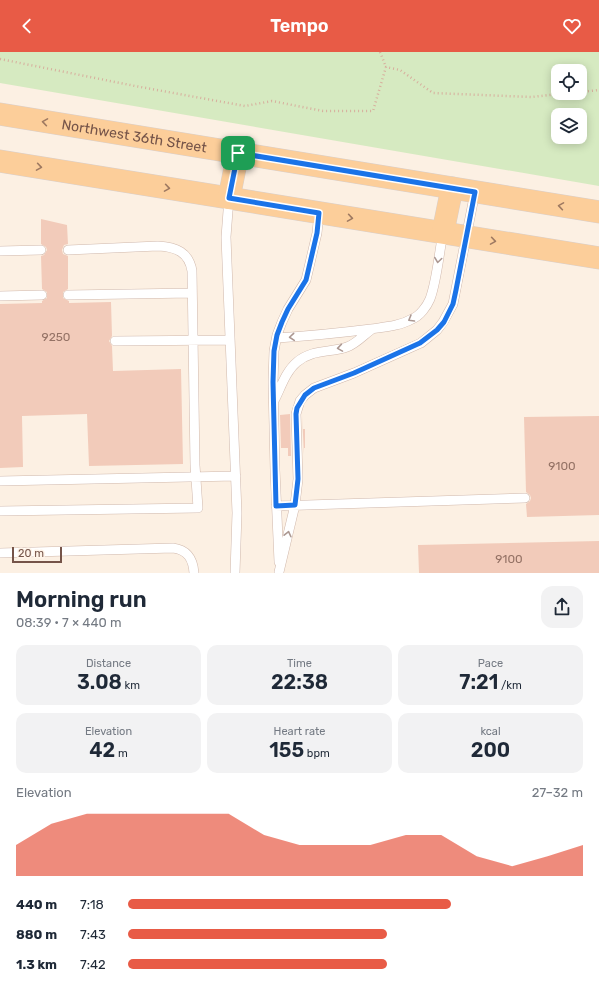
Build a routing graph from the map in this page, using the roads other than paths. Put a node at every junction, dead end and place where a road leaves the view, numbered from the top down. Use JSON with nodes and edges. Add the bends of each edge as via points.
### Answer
{"nodes":[{"id":1,"x":0,"y":114,"type":"edge"},
{"id":2,"x":238,"y":153,"type":"junction"},
{"id":3,"x":0,"y":161,"type":"edge"},
{"id":4,"x":452,"y":188,"type":"junction"},
{"id":5,"x":475,"y":192,"type":"junction"},
{"id":6,"x":229,"y":198,"type":"junction"},
{"id":7,"x":599,"y":212,"type":"edge"},
{"id":8,"x":319,"y":213,"type":"junction"},
{"id":9,"x":443,"y":232,"type":"junction"},
{"id":10,"x":467,"y":237,"type":"junction"},
{"id":11,"x":41,"y":250,"type":"dead end"},
{"id":12,"x":68,"y":250,"type":"dead end"},
{"id":13,"x":0,"y":251,"type":"edge"},
{"id":14,"x":599,"y":258,"type":"edge"},
{"id":15,"x":192,"y":293,"type":"junction"},
{"id":16,"x":68,"y":295,"type":"dead end"},
{"id":17,"x":0,"y":296,"type":"edge"},
{"id":18,"x":42,"y":296,"type":"dead end"},
{"id":19,"x":373,"y":328,"type":"junction"},
{"id":20,"x":276,"y":338,"type":"junction"},
{"id":21,"x":192,"y":340,"type":"junction"},
{"id":22,"x":230,"y":340,"type":"junction"},
{"id":23,"x":115,"y":342,"type":"dead end"},
{"id":24,"x":274,"y":400,"type":"junction"},
{"id":25,"x":197,"y":476,"type":"junction"},
{"id":26,"x":236,"y":476,"type":"junction"},
{"id":27,"x":0,"y":481,"type":"edge"},
{"id":28,"x":525,"y":498,"type":"dead end"},
{"id":29,"x":295,"y":505,"type":"junction"},
{"id":30,"x":276,"y":506,"type":"junction"},
{"id":31,"x":0,"y":510,"type":"edge"},
{"id":32,"x":0,"y":553,"type":"edge"},
{"id":33,"x":194,"y":573,"type":"edge"},
{"id":34,"x":235,"y":573,"type":"edge"},
{"id":35,"x":279,"y":573,"type":"edge"}],
"edges":[{"from":2,"to":1,"type":"main road","name":"Northwest 36th Street","one_way":true},
{"from":2,"to":4,"type":"main road","name":"Northwest 36th Street"},
{"from":2,"to":6,"type":"main road"},
{"from":3,"to":6,"type":"main road","one_way":true},
{"from":4,"to":5,"type":"main road","name":"Northwest 36th Street"},
{"from":4,"to":9,"type":"main road"},
{"from":7,"to":5,"type":"main road","name":"Northwest 36th Street","one_way":true},
{"from":5,"to":10,"type":"lane"},
{"from":6,"to":8,"type":"main road"},
{"from":6,"to":22,"type":"lane","via":[[226,237]]},
{"from":8,"to":9,"type":"main road","one_way":true},
{"from":8,"to":20,"type":"lane","via":[[306,280],[288,309]]},
{"from":9,"to":10,"type":"main road"},
{"from":9,"to":19,"type":"lane","one_way":true,"via":[[433,289],[430,300],[423,310],[404,324]]},
{"from":10,"to":14,"type":"main road","one_way":true},
{"from":10,"to":29,"type":"lane","via":[[453,304],[437,330],[408,349],[314,388],[300,401],[296,414],[298,479]]},
{"from":11,"to":13,"type":"lane"},
{"from":12,"to":15,"type":"lane","via":[[170,247],[183,254],[191,264]]},
{"from":15,"to":16,"type":"lane"},
{"from":15,"to":21,"type":"lane"},
{"from":17,"to":18,"type":"lane"},
{"from":19,"to":20,"type":"lane","one_way":true},
{"from":19,"to":24,"type":"lane","one_way":true,"via":[[348,347],[321,351],[297,362],[288,372]]},
{"from":20,"to":24,"type":"lane"},
{"from":21,"to":22,"type":"lane"},
{"from":21,"to":23,"type":"lane"},
{"from":21,"to":25,"type":"lane"},
{"from":22,"to":26,"type":"lane"},
{"from":24,"to":30,"type":"lane"},
{"from":25,"to":26,"type":"lane"},
{"from":25,"to":27,"type":"lane"},
{"from":25,"to":31,"type":"lane","via":[[198,508]]},
{"from":26,"to":34,"type":"lane"},
{"from":28,"to":29,"type":"lane"},
{"from":29,"to":30,"type":"lane"},
{"from":35,"to":29,"type":"lane","one_way":true},
{"from":30,"to":35,"type":"lane"},
{"from":32,"to":33,"type":"lane","via":[[173,548],[189,555]]}]}
